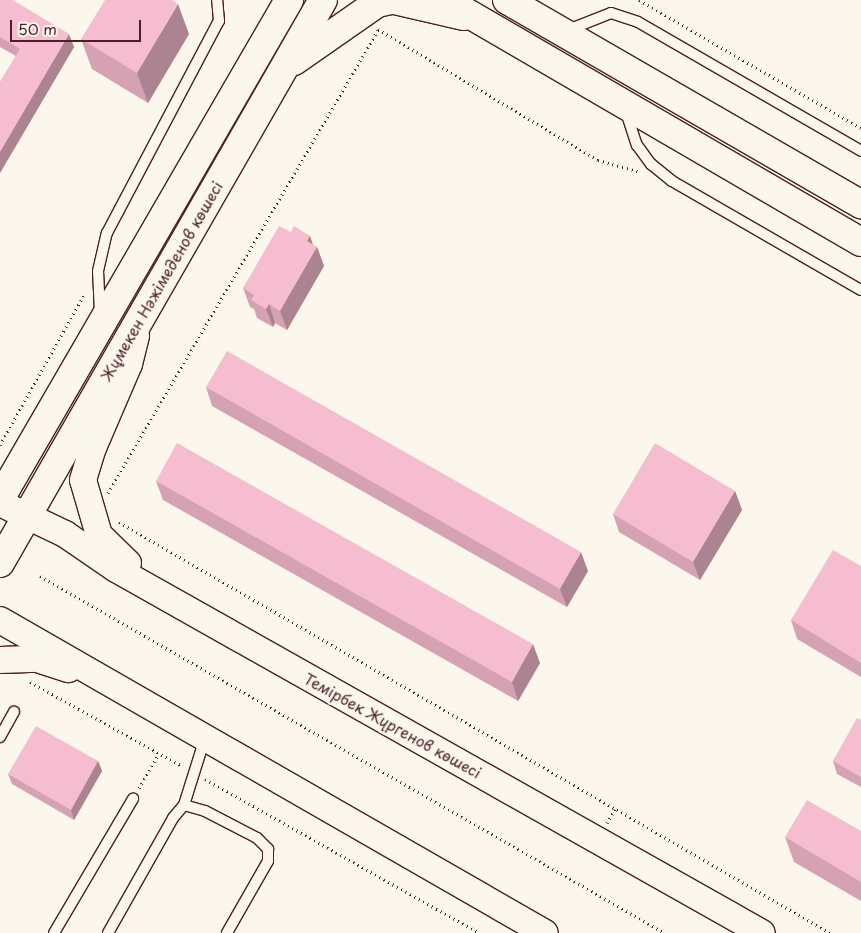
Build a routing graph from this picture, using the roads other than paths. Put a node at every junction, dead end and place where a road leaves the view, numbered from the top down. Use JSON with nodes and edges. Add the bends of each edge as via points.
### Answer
{"nodes":[{"id":1,"x":217,"y":0,"type":"edge"},
{"id":2,"x":289,"y":0,"type":"edge"},
{"id":3,"x":323,"y":0,"type":"edge"},
{"id":4,"x":445,"y":0,"type":"edge"},
{"id":5,"x":509,"y":1,"type":"edge"},
{"id":6,"x":385,"y":8,"type":"edge"},
{"id":7,"x":474,"y":17,"type":"junction"},
{"id":8,"x":562,"y":32,"type":"junction"},
{"id":9,"x":283,"y":69,"type":"junction"},
{"id":10,"x":624,"y":104,"type":"junction"},
{"id":11,"x":861,"y":151,"type":"edge"},
{"id":12,"x":861,"y":204,"type":"edge"},
{"id":13,"x":861,"y":242,"type":"edge"},
{"id":14,"x":861,"y":290,"type":"edge"},
{"id":15,"x":142,"y":315,"type":"junction"},
{"id":16,"x":101,"y":325,"type":"junction"},
{"id":17,"x":0,"y":499,"type":"edge"},
{"id":18,"x":0,"y":503,"type":"edge"},
{"id":19,"x":26,"y":517,"type":"junction"},
{"id":20,"x":0,"y":562,"type":"edge"},
{"id":21,"x":156,"y":592,"type":"junction"},
{"id":22,"x":0,"y":620,"type":"edge"},
{"id":23,"x":0,"y":660,"type":"edge"},
{"id":24,"x":118,"y":686,"type":"junction"},
{"id":25,"x":14,"y":712,"type":"dead end"},
{"id":26,"x":0,"y":737,"type":"edge"},
{"id":27,"x":206,"y":737,"type":"junction"},
{"id":28,"x":133,"y":799,"type":"road end"},
{"id":29,"x":184,"y":805,"type":"junction"},
{"id":30,"x":54,"y":933,"type":"edge"},
{"id":31,"x":108,"y":933,"type":"edge"},
{"id":32,"x":227,"y":933,"type":"edge"},
{"id":33,"x":545,"y":933,"type":"edge"},
{"id":34,"x":762,"y":933,"type":"edge"}],
"edges":[{"from":1,"to":16,"type":"lane","via":[[219,21],[107,233],[98,271]]},
{"from":2,"to":16,"type":"main road","name":"Жұмекен Нәжімеденов көшесі"},
{"from":3,"to":9,"type":"main road","name":"Жұмекен Нәжімеденов көшесі"},
{"from":4,"to":7,"type":"main road"},
{"from":5,"to":8,"type":"main road"},
{"from":6,"to":7,"type":"main road"},
{"from":6,"to":9,"type":"main road"},
{"from":7,"to":10,"type":"main road"},
{"from":8,"to":11,"type":"lane","via":[[611,13],[638,22]]},
{"from":8,"to":12,"type":"main road"},
{"from":9,"to":15,"type":"main road","name":"Жұмекен Нәжімеденов көшесі"},
{"from":10,"to":13,"type":"main road"},
{"from":10,"to":14,"type":"lane","via":[[637,145],[651,164],[672,181]]},
{"from":15,"to":19,"type":"main road","name":"Жұмекен Нәжімеденов көшесі"},
{"from":15,"to":21,"type":"street","via":[[129,364],[93,448],[83,480],[99,535]]},
{"from":16,"to":17,"type":"main road","name":"Жұмекен Нәжімеденов көшесі"},
{"from":18,"to":19,"type":"street","name":"Темірбек Жүргенов көшесі"},
{"from":19,"to":20,"type":"main road","name":"Жұмекен Нәжімеденов көшесі"},
{"from":19,"to":21,"type":"street","name":"Темірбек Жүргенов көшесі","via":[[65,534]]},
{"from":21,"to":34,"type":"street","name":"Темірбек Жүргенов көшесі"},
{"from":22,"to":24,"type":"street"},
{"from":23,"to":24,"type":"street","via":[[36,659]]},
{"from":24,"to":27,"type":"street"},
{"from":25,"to":26,"type":"lane"},
{"from":27,"to":29,"type":"lane","via":[[192,772]]},
{"from":27,"to":33,"type":"street"},
{"from":28,"to":30,"type":"lane"},
{"from":29,"to":31,"type":"lane","via":[[173,818]]},
{"from":29,"to":32,"type":"lane","via":[[205,811],[257,838],[268,849],[268,861]]}]}
